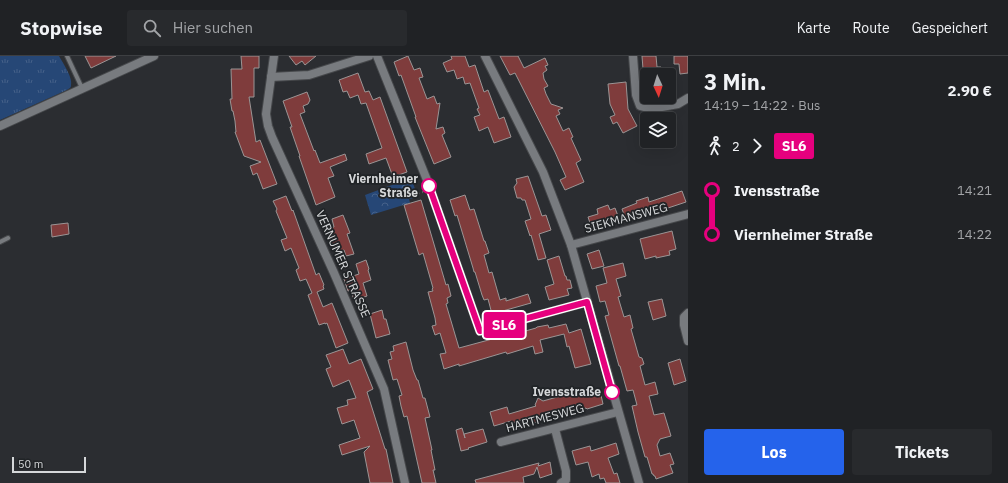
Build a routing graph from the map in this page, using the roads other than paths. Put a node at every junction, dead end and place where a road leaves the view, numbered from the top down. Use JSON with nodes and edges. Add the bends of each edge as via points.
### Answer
{"nodes":[{"id":1,"x":67,"y":56,"type":"edge"},
{"id":2,"x":154,"y":56,"type":"edge"},
{"id":3,"x":274,"y":56,"type":"edge"},
{"id":4,"x":369,"y":56,"type":"edge"},
{"id":5,"x":377,"y":56,"type":"edge"},
{"id":6,"x":485,"y":56,"type":"edge"},
{"id":7,"x":633,"y":56,"type":"edge"},
{"id":8,"x":271,"y":77,"type":"junction"},
{"id":9,"x":82,"y":88,"type":"junction"},
{"id":10,"x":688,"y":98,"type":"edge"},
{"id":11,"x":0,"y":126,"type":"edge"},
{"id":12,"x":688,"y":214,"type":"edge"},
{"id":13,"x":8,"y":238,"type":"dead end"},
{"id":14,"x":0,"y":242,"type":"edge"},
{"id":15,"x":571,"y":245,"type":"junction"},
{"id":16,"x":587,"y":302,"type":"junction"},
{"id":17,"x":688,"y":313,"type":"edge"},
{"id":18,"x":688,"y":341,"type":"edge"},
{"id":19,"x":618,"y":412,"type":"junction"},
{"id":20,"x":555,"y":429,"type":"junction"},
{"id":21,"x":502,"y":442,"type":"dead end"},
{"id":22,"x":405,"y":483,"type":"edge"},
{"id":23,"x":561,"y":483,"type":"edge"},
{"id":24,"x":639,"y":483,"type":"edge"}],
"edges":[{"from":1,"to":9,"type":"lane"},
{"from":2,"to":9,"type":"street"},
{"from":3,"to":8,"type":"street","name":"VERNUMER STRASSE"},
{"from":4,"to":8,"type":"street","via":[[309,75]]},
{"from":5,"to":16,"type":"street","via":[[430,190],[480,331]]},
{"from":6,"to":15,"type":"street","via":[[543,172]]},
{"from":7,"to":10,"type":"street","via":[[636,95],[640,106],[651,109],[678,104]]},
{"from":8,"to":22,"type":"street","name":"VERNUMER STRASSE","via":[[266,114],[268,126],[384,389]]},
{"from":9,"to":11,"type":"street"},
{"from":12,"to":15,"type":"street","name":"SIEKMANSWEG"},
{"from":13,"to":14,"type":"lane"},
{"from":15,"to":16,"type":"street"},
{"from":16,"to":19,"type":"street"},
{"from":17,"to":18,"type":"street","via":[[684,317],[684,325]]},
{"from":19,"to":20,"type":"street","name":"HARTMESWEG"},
{"from":19,"to":24,"type":"street"},
{"from":20,"to":21,"type":"street","name":"HARTMESWEG"},
{"from":20,"to":23,"type":"street","via":[[566,471],[566,480]]}]}
